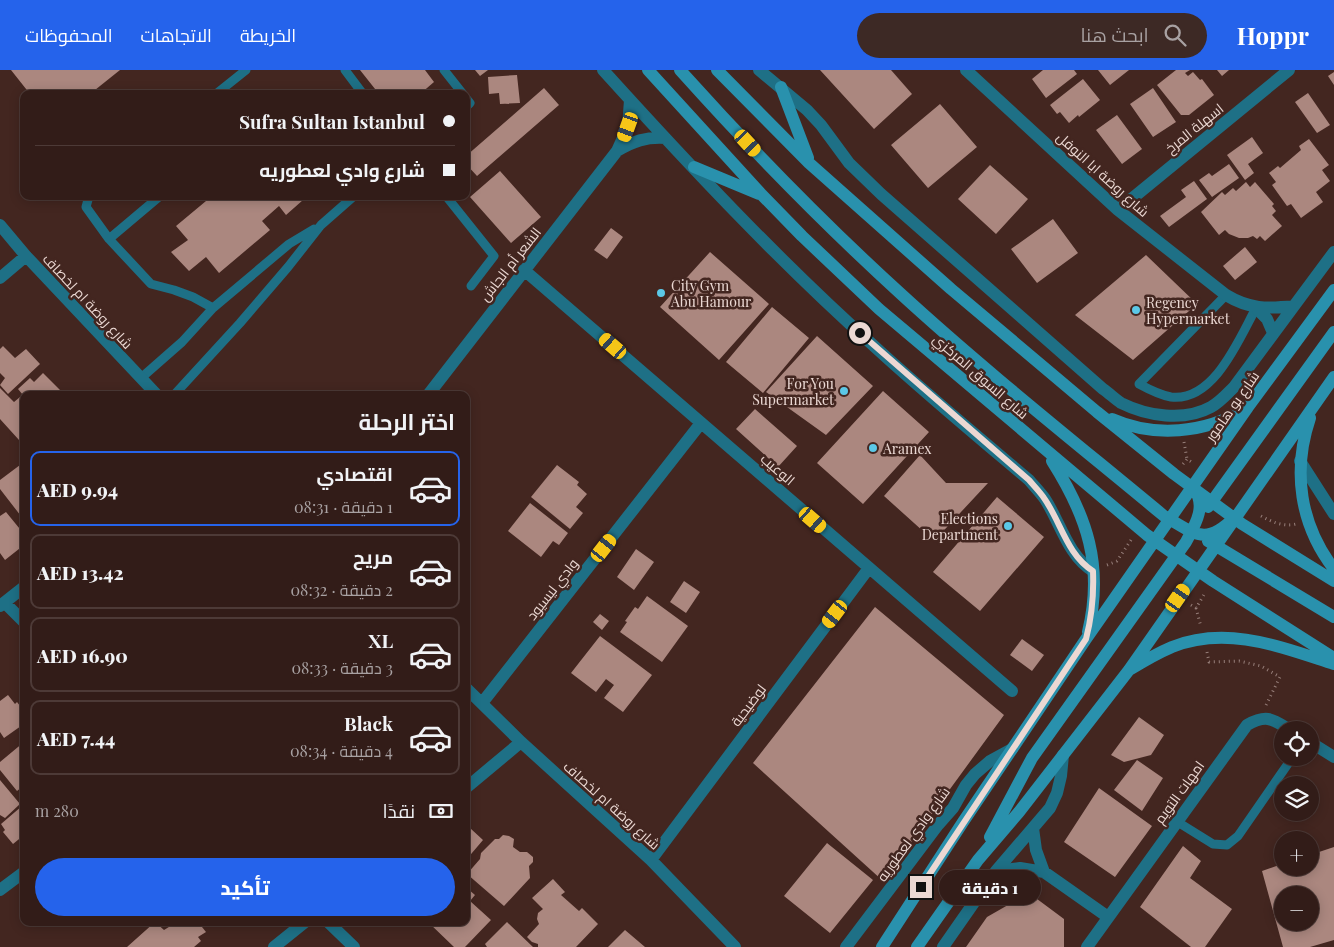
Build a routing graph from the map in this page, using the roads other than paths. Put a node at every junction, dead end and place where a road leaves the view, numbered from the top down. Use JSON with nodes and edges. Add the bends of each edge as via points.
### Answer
{"nodes":[{"id":1,"x":246,"y":70,"type":"edge"},
{"id":2,"x":345,"y":70,"type":"edge"},
{"id":3,"x":444,"y":70,"type":"edge"},
{"id":4,"x":602,"y":70,"type":"edge"},
{"id":5,"x":648,"y":70,"type":"edge"},
{"id":6,"x":680,"y":70,"type":"edge"},
{"id":7,"x":717,"y":70,"type":"edge"},
{"id":8,"x":759,"y":70,"type":"edge"},
{"id":9,"x":1289,"y":70,"type":"edge"},
{"id":10,"x":971,"y":72,"type":"edge"},
{"id":11,"x":781,"y":88,"type":"junction"},
{"id":12,"x":221,"y":90,"type":"edge"},
{"id":13,"x":360,"y":90,"type":"edge"},
{"id":14,"x":460,"y":90,"type":"edge"},
{"id":15,"x":630,"y":100,"type":"junction"},
{"id":16,"x":665,"y":138,"type":"junction"},
{"id":17,"x":617,"y":151,"type":"junction"},
{"id":18,"x":809,"y":163,"type":"junction"},
{"id":19,"x":694,"y":167,"type":"junction"},
{"id":20,"x":762,"y":195,"type":"junction"},
{"id":21,"x":88,"y":200,"type":"edge"},
{"id":22,"x":155,"y":200,"type":"edge"},
{"id":23,"x":349,"y":200,"type":"edge"},
{"id":24,"x":449,"y":200,"type":"edge"},
{"id":25,"x":1118,"y":210,"type":"junction"},
{"id":26,"x":0,"y":225,"type":"edge"},
{"id":27,"x":321,"y":225,"type":"junction"},
{"id":28,"x":109,"y":239,"type":"junction"},
{"id":29,"x":1334,"y":252,"type":"edge"},
{"id":30,"x":26,"y":256,"type":"junction"},
{"id":31,"x":524,"y":270,"type":"junction"},
{"id":32,"x":0,"y":278,"type":"edge"},
{"id":33,"x":471,"y":286,"type":"dead end"},
{"id":34,"x":1334,"y":290,"type":"edge"},
{"id":35,"x":1226,"y":296,"type":"junction"},
{"id":36,"x":1294,"y":306,"type":"junction"},
{"id":37,"x":213,"y":308,"type":"junction"},
{"id":38,"x":1256,"y":308,"type":"junction"},
{"id":39,"x":1334,"y":332,"type":"edge"},
{"id":40,"x":1273,"y":333,"type":"junction"},
{"id":41,"x":1334,"y":377,"type":"edge"},
{"id":42,"x":141,"y":378,"type":"junction"},
{"id":43,"x":153,"y":391,"type":"edge"},
{"id":44,"x":178,"y":391,"type":"edge"},
{"id":45,"x":431,"y":391,"type":"edge"},
{"id":46,"x":1318,"y":400,"type":"junction"},
{"id":47,"x":1248,"y":407,"type":"junction"},
{"id":48,"x":1097,"y":412,"type":"junction"},
{"id":49,"x":702,"y":423,"type":"junction"},
{"id":50,"x":1045,"y":451,"type":"junction"},
{"id":51,"x":1300,"y":461,"type":"junction"},
{"id":52,"x":1193,"y":487,"type":"junction"},
{"id":53,"x":1212,"y":501,"type":"junction"},
{"id":54,"x":1334,"y":514,"type":"edge"},
{"id":55,"x":1234,"y":518,"type":"junction"},
{"id":56,"x":1171,"y":520,"type":"junction"},
{"id":57,"x":1192,"y":533,"type":"junction"},
{"id":58,"x":1156,"y":541,"type":"junction"},
{"id":59,"x":1215,"y":544,"type":"junction"},
{"id":60,"x":1177,"y":555,"type":"junction"},
{"id":61,"x":869,"y":568,"type":"junction"},
{"id":62,"x":1334,"y":569,"type":"edge"},
{"id":63,"x":1198,"y":570,"type":"junction"},
{"id":64,"x":1093,"y":571,"type":"junction"},
{"id":65,"x":1334,"y":581,"type":"edge"},
{"id":66,"x":20,"y":590,"type":"edge"},
{"id":67,"x":2,"y":604,"type":"edge"},
{"id":68,"x":1334,"y":617,"type":"edge"},
{"id":69,"x":20,"y":619,"type":"edge"},
{"id":70,"x":1086,"y":639,"type":"junction"},
{"id":71,"x":1334,"y":658,"type":"edge"},
{"id":72,"x":1334,"y":664,"type":"edge"},
{"id":73,"x":1129,"y":670,"type":"junction"},
{"id":74,"x":1012,"y":691,"type":"dead end"},
{"id":75,"x":470,"y":692,"type":"edge"},
{"id":76,"x":482,"y":703,"type":"junction"},
{"id":77,"x":1276,"y":721,"type":"edge"},
{"id":78,"x":521,"y":742,"type":"junction"},
{"id":79,"x":1319,"y":748,"type":"edge"},
{"id":80,"x":1012,"y":749,"type":"junction"},
{"id":81,"x":1063,"y":756,"type":"junction"},
{"id":82,"x":1334,"y":757,"type":"edge"},
{"id":83,"x":1286,"y":766,"type":"edge"},
{"id":84,"x":470,"y":785,"type":"edge"},
{"id":85,"x":1176,"y":821,"type":"junction"},
{"id":86,"x":1033,"y":828,"type":"junction"},
{"id":87,"x":650,"y":860,"type":"junction"},
{"id":88,"x":978,"y":860,"type":"junction"},
{"id":89,"x":996,"y":871,"type":"junction"},
{"id":90,"x":1044,"y":872,"type":"junction"},
{"id":91,"x":20,"y":875,"type":"edge"},
{"id":92,"x":0,"y":890,"type":"edge"},
{"id":93,"x":1108,"y":917,"type":"junction"},
{"id":94,"x":300,"y":926,"type":"edge"},
{"id":95,"x":332,"y":926,"type":"edge"},
{"id":96,"x":889,"y":936,"type":"junction"},
{"id":97,"x":274,"y":947,"type":"edge"},
{"id":98,"x":354,"y":947,"type":"edge"},
{"id":99,"x":735,"y":947,"type":"edge"},
{"id":100,"x":846,"y":947,"type":"edge"},
{"id":101,"x":874,"y":947,"type":"edge"},
{"id":102,"x":882,"y":947,"type":"edge"},
{"id":103,"x":917,"y":947,"type":"edge"},
{"id":104,"x":943,"y":947,"type":"edge"},
{"id":105,"x":1087,"y":947,"type":"edge"}],
"edges":[{"from":1,"to":12,"type":"lane"},
{"from":2,"to":13,"type":"lane"},
{"from":3,"to":14,"type":"lane"},
{"from":4,"to":15,"type":"street"},
{"from":5,"to":20,"type":"main road","name":"شارع السوق المركزي"},
{"from":6,"to":56,"type":"main road","via":[[786,184],[901,294]]},
{"from":7,"to":18,"type":"main road"},
{"from":8,"to":11,"type":"street"},
{"from":9,"to":25,"type":"street","name":"اسهلة المرخ"},
{"from":10,"to":25,"type":"street","name":"شارع روضة ابا النوفل"},
{"from":11,"to":18,"type":"main road"},
{"from":11,"to":40,"type":"street","name":"شارع بو هامور","via":[[822,125],[850,164],[881,194],[1120,402],[1155,415],[1175,416],[1209,408],[1234,387]]},
{"from":15,"to":16,"type":"street"},
{"from":15,"to":17,"type":"street","name":"الشعر أم الجاش","via":[[628,127]]},
{"from":16,"to":17,"type":"street","name":"الشعر أم الجاش","via":[[640,140]]},
{"from":16,"to":19,"type":"street"},
{"from":17,"to":31,"type":"street","name":"الشعر أم الجاش"},
{"from":18,"to":48,"type":"main road","via":[[950,289]]},
{"from":19,"to":20,"type":"main road"},
{"from":19,"to":64,"type":"street","via":[[779,256],[873,346],[1029,480],[1044,497],[1070,545]]},
{"from":20,"to":50,"type":"main road","name":"شارع السوق المركزي","via":[[879,309]]},
{"from":21,"to":28,"type":"lane","via":[[86,207]]},
{"from":22,"to":28,"type":"lane"},
{"from":23,"to":27,"type":"lane"},
{"from":24,"to":33,"type":"lane","via":[[494,256]]},
{"from":25,"to":35,"type":"street","name":"شارع روضة ابا النوفل"},
{"from":26,"to":30,"type":"street","name":"شارع روضة ام لخصاف"},
{"from":27,"to":37,"type":"lane","via":[[289,244]]},
{"from":27,"to":44,"type":"lane","via":[[240,323]]},
{"from":28,"to":37,"type":"lane","via":[[151,284],[193,297]]},
{"from":29,"to":36,"type":"street","name":"شارع بو هامور"},
{"from":30,"to":32,"type":"street"},
{"from":30,"to":42,"type":"street","name":"شارع روضة ام لخصاف"},
{"from":31,"to":45,"type":"street","name":"الشعر أم الجاش"},
{"from":31,"to":49,"type":"street","name":"الوعيب"},
{"from":34,"to":47,"type":"main road","name":"شارع بو هامور"},
{"from":35,"to":38,"type":"street","name":"شارع روضة ابا النوفل"},
{"from":35,"to":38,"type":"lane","via":[[1139,384],[1157,394],[1173,397],[1189,396],[1203,388],[1217,375]]},
{"from":36,"to":38,"type":"street","name":"شارع روضة ابا النوفل"},
{"from":36,"to":40,"type":"street","name":"شارع بو هامور"},
{"from":37,"to":42,"type":"lane","via":[[182,342]]},
{"from":38,"to":40,"type":"street","via":[[1267,319]]},
{"from":39,"to":53,"type":"main road"},
{"from":41,"to":46,"type":"main road"},
{"from":42,"to":43,"type":"street","name":"شارع روضة ام لخصاف"},
{"from":46,"to":51,"type":"main road","via":[[1306,429]]},
{"from":46,"to":55,"type":"main road"},
{"from":47,"to":48,"type":"main road","via":[[1213,425],[1173,431],[1134,427]]},
{"from":47,"to":52,"type":"main road","name":"شارع بو هامور"},
{"from":48,"to":52,"type":"main road"},
{"from":49,"to":61,"type":"street","name":"الوعيب"},
{"from":49,"to":76,"type":"street","name":"وادي ليسيود"},
{"from":50,"to":58,"type":"main road","name":"شارع السوق المركزي"},
{"from":50,"to":64,"type":"main road","via":[[1080,510],[1092,552]]},
{"from":51,"to":54,"type":"street"},
{"from":51,"to":62,"type":"main road","via":[[1307,521]]},
{"from":52,"to":53,"type":"main road"},
{"from":52,"to":56,"type":"main road","name":"شارع بو هامور"},
{"from":52,"to":57,"type":"main road","via":[[1201,505]]},
{"from":53,"to":55,"type":"main road"},
{"from":53,"to":57,"type":"main road"},
{"from":55,"to":57,"type":"main road","via":[[1211,534]]},
{"from":55,"to":59,"type":"main road"},
{"from":55,"to":65,"type":"main road"},
{"from":56,"to":57,"type":"main road"},
{"from":56,"to":58,"type":"main road","name":"شارع بو هامور"},
{"from":57,"to":58,"type":"main road","via":[[1174,530]]},
{"from":57,"to":59,"type":"main road"},
{"from":57,"to":60,"type":"main road"},
{"from":57,"to":63,"type":"main road","via":[[1189,551]]},
{"from":58,"to":60,"type":"main road","name":"شارع السوق المركزي"},
{"from":58,"to":70,"type":"main road","name":"شارع وادي لعطوريه"},
{"from":59,"to":63,"type":"main road"},
{"from":59,"to":68,"type":"main road"},
{"from":60,"to":63,"type":"main road","name":"شارع السوق المركزي"},
{"from":60,"to":88,"type":"main road","via":[[1032,758]]},
{"from":61,"to":74,"type":"street","name":"الوعيب"},
{"from":61,"to":87,"type":"street","name":"لوضيحية"},
{"from":63,"to":71,"type":"main road","name":"شارع السوق المركزي"},
{"from":63,"to":73,"type":"main road"},
{"from":64,"to":70,"type":"main road","via":[[1092,618]]},
{"from":66,"to":67,"type":"street"},
{"from":67,"to":69,"type":"street"},
{"from":70,"to":80,"type":"main road","name":"شارع وادي لعطوريه"},
{"from":72,"to":73,"type":"main road","via":[[1257,640],[1218,637],[1174,646]]},
{"from":73,"to":81,"type":"main road"},
{"from":75,"to":76,"type":"street","name":"شارع روضة ام لخصاف"},
{"from":76,"to":78,"type":"street","name":"شارع روضة ام لخصاف"},
{"from":77,"to":85,"type":"street","name":"امهات التويم","via":[[1260,718],[1247,725]]},
{"from":78,"to":84,"type":"street"},
{"from":78,"to":87,"type":"street","name":"شارع روضة ام لخصاف"},
{"from":79,"to":82,"type":"street"},
{"from":80,"to":96,"type":"main road","name":"شارع وادي لعطوريه"},
{"from":80,"to":100,"type":"street","name":"شارع وادي لعطوريه","via":[[990,761],[971,779],[953,808]]},
{"from":81,"to":86,"type":"street","via":[[1057,792],[1050,808]]},
{"from":81,"to":88,"type":"main road"},
{"from":83,"to":85,"type":"lane","via":[[1238,836],[1226,845],[1213,844]]},
{"from":85,"to":93,"type":"street","name":"امهات التويم"},
{"from":86,"to":89,"type":"street"},
{"from":86,"to":90,"type":"street"},
{"from":87,"to":99,"type":"street","name":"شارع روضة ام لخصاف"},
{"from":88,"to":103,"type":"main road"},
{"from":89,"to":90,"type":"street","via":[[1020,868]]},
{"from":89,"to":104,"type":"street"},
{"from":90,"to":93,"type":"street"},
{"from":91,"to":92,"type":"street"},
{"from":93,"to":105,"type":"street","name":"امهات التويم"},
{"from":94,"to":97,"type":"street"},
{"from":95,"to":98,"type":"street"},
{"from":96,"to":101,"type":"street"},
{"from":96,"to":102,"type":"main road","name":"شارع وادي لعطوريه"}]}
